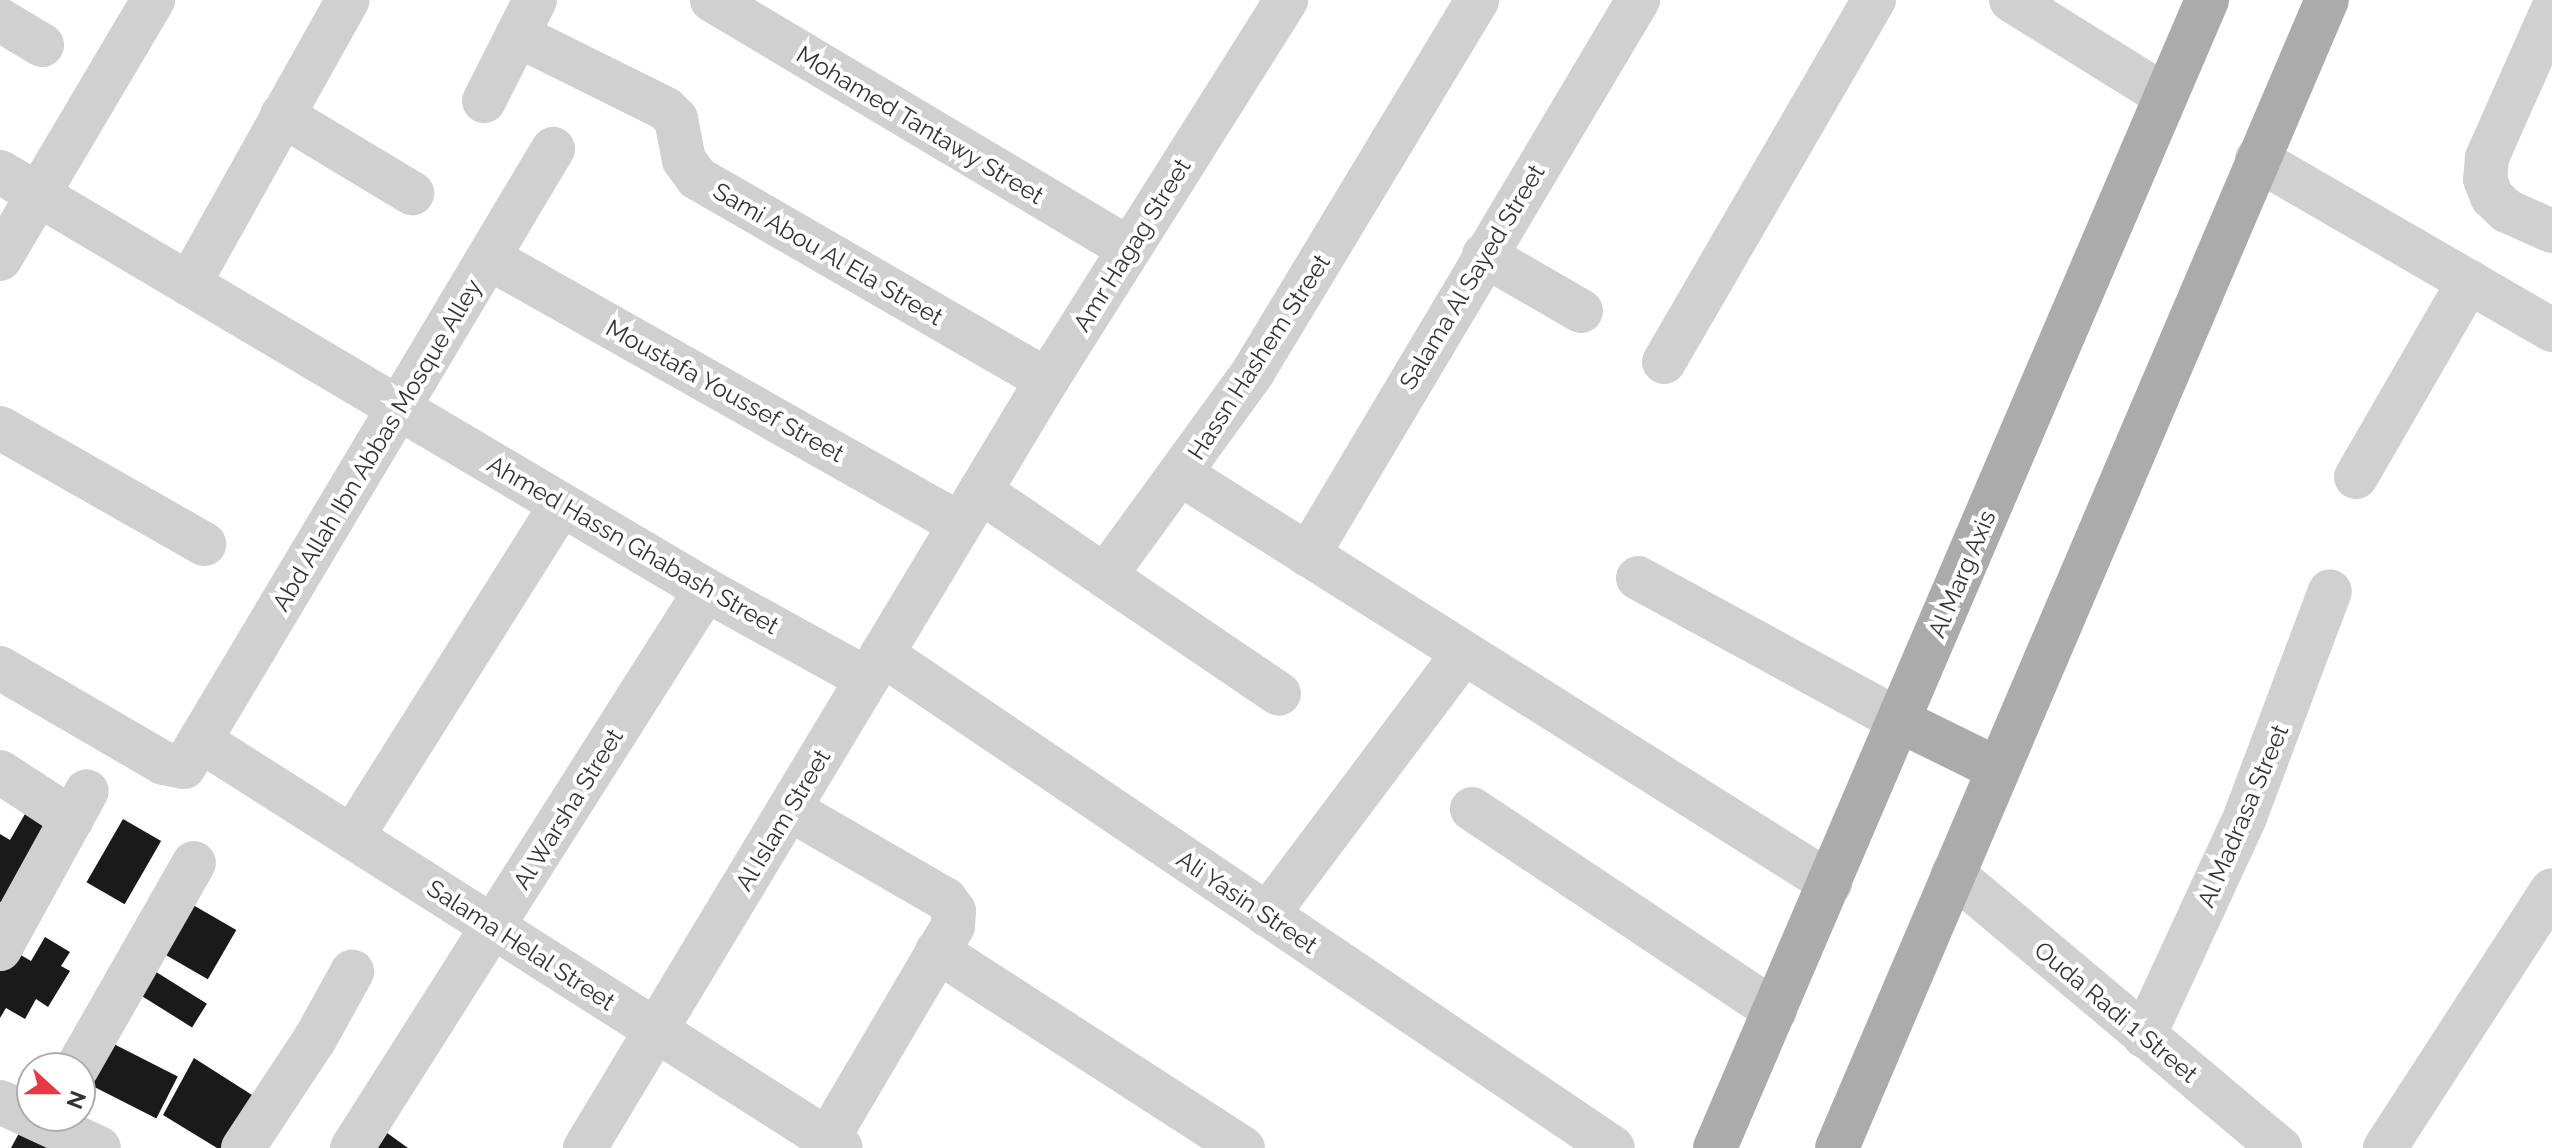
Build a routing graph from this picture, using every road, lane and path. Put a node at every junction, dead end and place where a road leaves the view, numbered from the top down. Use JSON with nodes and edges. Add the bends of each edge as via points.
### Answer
{"nodes":[{"id":1,"x":153,"y":0,"type":"edge"},
{"id":2,"x":348,"y":0,"type":"edge"},
{"id":3,"x":712,"y":0,"type":"edge"},
{"id":4,"x":1286,"y":0,"type":"edge"},
{"id":5,"x":1477,"y":0,"type":"edge"},
{"id":6,"x":1638,"y":0,"type":"edge"},
{"id":7,"x":1874,"y":0,"type":"edge"},
{"id":8,"x":2011,"y":0,"type":"edge"},
{"id":9,"x":2207,"y":0,"type":"edge"},
{"id":10,"x":2327,"y":0,"type":"edge"},
{"id":11,"x":2552,"y":11,"type":"edge"},
{"id":12,"x":526,"y":18,"type":"edge"},
{"id":13,"x":0,"y":20,"type":"edge"},
{"id":14,"x":42,"y":45,"type":"dead end"},
{"id":15,"x":2165,"y":96,"type":"junction"},
{"id":16,"x":484,"y":101,"type":"dead end"},
{"id":17,"x":282,"y":115,"type":"junction"},
{"id":18,"x":553,"y":149,"type":"dead end"},
{"id":19,"x":2257,"y":159,"type":"junction"},
{"id":20,"x":0,"y":172,"type":"edge"},
{"id":21,"x":412,"y":193,"type":"dead end"},
{"id":22,"x":40,"y":195,"type":"junction"},
{"id":23,"x":2552,"y":231,"type":"edge"},
{"id":24,"x":1129,"y":249,"type":"junction"},
{"id":25,"x":1484,"y":255,"type":"junction"},
{"id":26,"x":489,"y":258,"type":"junction"},
{"id":27,"x":0,"y":259,"type":"edge"},
{"id":28,"x":2469,"y":281,"type":"junction"},
{"id":29,"x":189,"y":284,"type":"junction"},
{"id":30,"x":1581,"y":311,"type":"dead end"},
{"id":31,"x":2552,"y":330,"type":"edge"},
{"id":32,"x":1664,"y":362,"type":"dead end"},
{"id":33,"x":1047,"y":380,"type":"junction"},
{"id":34,"x":401,"y":408,"type":"junction"},
{"id":35,"x":0,"y":428,"type":"edge"},
{"id":36,"x":1182,"y":475,"type":"junction"},
{"id":37,"x":2356,"y":477,"type":"dead end"},
{"id":38,"x":561,"y":505,"type":"junction"},
{"id":39,"x":970,"y":508,"type":"junction"},
{"id":40,"x":204,"y":544,"type":"dead end"},
{"id":41,"x":1308,"y":555,"type":"junction"},
{"id":42,"x":1105,"y":576,"type":"junction"},
{"id":43,"x":1638,"y":578,"type":"dead end"},
{"id":44,"x":706,"y":590,"type":"junction"},
{"id":45,"x":2330,"y":591,"type":"dead end"},
{"id":46,"x":1463,"y":654,"type":"junction"},
{"id":47,"x":875,"y":667,"type":"junction"},
{"id":48,"x":0,"y":668,"type":"edge"},
{"id":49,"x":1279,"y":694,"type":"dead end"},
{"id":50,"x":1900,"y":721,"type":"junction"},
{"id":51,"x":201,"y":741,"type":"junction"},
{"id":52,"x":1998,"y":769,"type":"junction"},
{"id":53,"x":0,"y":772,"type":"edge"},
{"id":54,"x":789,"y":809,"type":"junction"},
{"id":55,"x":1472,"y":809,"type":"dead end"},
{"id":56,"x":352,"y":837,"type":"junction"},
{"id":57,"x":194,"y":863,"type":"dead end"},
{"id":58,"x":1953,"y":874,"type":"junction"},
{"id":59,"x":1830,"y":883,"type":"junction"},
{"id":60,"x":2552,"y":890,"type":"edge"},
{"id":61,"x":1267,"y":915,"type":"junction"},
{"id":62,"x":6,"y":925,"type":"edge"},
{"id":63,"x":493,"y":928,"type":"junction"},
{"id":64,"x":937,"y":951,"type":"junction"},
{"id":65,"x":352,"y":972,"type":"dead end"},
{"id":66,"x":1775,"y":1011,"type":"junction"},
{"id":67,"x":656,"y":1031,"type":"junction"},
{"id":68,"x":2144,"y":1036,"type":"junction"},
{"id":69,"x":86,"y":1052,"type":"edge"},
{"id":70,"x":69,"y":1132,"type":"edge"},
{"id":71,"x":830,"y":1145,"type":"edge"},
{"id":72,"x":99,"y":1148,"type":"edge"},
{"id":73,"x":243,"y":1148,"type":"edge"},
{"id":74,"x":352,"y":1148,"type":"edge"},
{"id":75,"x":585,"y":1148,"type":"edge"},
{"id":76,"x":1243,"y":1148,"type":"edge"},
{"id":77,"x":1613,"y":1148,"type":"edge"},
{"id":78,"x":1715,"y":1148,"type":"edge"},
{"id":79,"x":1837,"y":1148,"type":"edge"},
{"id":80,"x":2280,"y":1148,"type":"edge"},
{"id":81,"x":2385,"y":1148,"type":"edge"}],
"edges":[{"from":1,"to":22,"type":"street"},
{"from":2,"to":17,"type":"street"},
{"from":3,"to":24,"type":"street","name":"Mohamed Tantawy Street"},
{"from":4,"to":24,"type":"street","name":"Amr Hagag Street"},
{"from":5,"to":36,"type":"street","name":"Hassn Hashem Street","via":[[1318,268]]},
{"from":6,"to":25,"type":"street","name":"Salama Al Sayed Street"},
{"from":7,"to":32,"type":"street"},
{"from":8,"to":15,"type":"street"},
{"from":9,"to":15,"type":"main road","name":"Al Marg Axis"},
{"from":10,"to":19,"type":"main road"},
{"from":11,"to":23,"type":"street","via":[[2487,158],[2485,179],[2492,197],[2507,211]]},
{"from":12,"to":16,"type":"street"},
{"from":12,"to":33,"type":"street","name":"Sami Abou Al Ela Street","via":[[666,109],[676,119],[684,160],[697,178]]},
{"from":13,"to":14,"type":"street"},
{"from":15,"to":50,"type":"main road","name":"Al Marg Axis"},
{"from":17,"to":21,"type":"street"},
{"from":17,"to":29,"type":"street"},
{"from":18,"to":26,"type":"street","name":"Abd Allah Ibn Abbas Mosque Alley"},
{"from":19,"to":28,"type":"street"},
{"from":19,"to":52,"type":"main road"},
{"from":20,"to":22,"type":"street","name":"Ahmed Hassn Ghabash Street"},
{"from":22,"to":27,"type":"street"},
{"from":22,"to":29,"type":"street","name":"Ahmed Hassn Ghabash Street"},
{"from":24,"to":33,"type":"street","name":"Amr Hagag Street"},
{"from":25,"to":30,"type":"street"},
{"from":25,"to":41,"type":"street","name":"Salama Al Sayed Street"},
{"from":26,"to":34,"type":"street","name":"Abd Allah Ibn Abbas Mosque Alley"},
{"from":26,"to":39,"type":"street","name":"Moustafa Youssef Street"},
{"from":28,"to":31,"type":"street"},
{"from":28,"to":37,"type":"street"},
{"from":29,"to":34,"type":"street","name":"Ahmed Hassn Ghabash Street"},
{"from":33,"to":39,"type":"street","name":"Amr Hagag Street"},
{"from":34,"to":38,"type":"street","name":"Ahmed Hassn Ghabash Street"},
{"from":34,"to":51,"type":"street","name":"Abd Allah Ibn Abbas Mosque Alley"},
{"from":35,"to":40,"type":"street"},
{"from":36,"to":41,"type":"street"},
{"from":36,"to":42,"type":"street","name":"Hassn Hashem Street"},
{"from":38,"to":44,"type":"street","name":"Ahmed Hassn Ghabash Street"},
{"from":38,"to":56,"type":"street"},
{"from":39,"to":42,"type":"street"},
{"from":39,"to":47,"type":"street","name":"Al Islam Street"},
{"from":41,"to":46,"type":"street"},
{"from":42,"to":49,"type":"street"},
{"from":43,"to":50,"type":"street"},
{"from":44,"to":47,"type":"street","name":"Ahmed Hassn Ghabash Street"},
{"from":44,"to":63,"type":"street","name":"Al Warsha Street"},
{"from":45,"to":68,"type":"street","name":"Al Madrasa Street","via":[[2245,817]]},
{"from":46,"to":59,"type":"street"},
{"from":46,"to":61,"type":"street"},
{"from":47,"to":54,"type":"street","name":"Al Islam Street"},
{"from":47,"to":61,"type":"street","name":"Ali Yasin Street"},
{"from":48,"to":51,"type":"street","name":"Abd Allah Ibn Abbas Mosque Alley","via":[[170,766],[184,767]]},
{"from":50,"to":52,"type":"main road"},
{"from":50,"to":59,"type":"main road","name":"Al Marg Axis"},
{"from":51,"to":56,"type":"street","name":"Salama Helal Street"},
{"from":52,"to":58,"type":"main road"},
{"from":53,"to":62,"type":"street","via":[[80,805]]},
{"from":54,"to":64,"type":"street","via":[[951,904],[953,926]]},
{"from":54,"to":67,"type":"street","name":"Al Islam Street"},
{"from":55,"to":66,"type":"street"},
{"from":56,"to":63,"type":"street","name":"Salama Helal Street"},
{"from":57,"to":69,"type":"street"},
{"from":58,"to":68,"type":"street","name":"Ouda Radi 1 Street"},
{"from":58,"to":79,"type":"main road"},
{"from":59,"to":66,"type":"main road","name":"Al Marg Axis"},
{"from":60,"to":81,"type":"street"},
{"from":61,"to":77,"type":"street","name":"Ali Yasin Street"},
{"from":63,"to":67,"type":"street","name":"Salama Helal Street"},
{"from":63,"to":74,"type":"street","name":"Al Warsha Street"},
{"from":64,"to":71,"type":"street"},
{"from":64,"to":76,"type":"street"},
{"from":65,"to":73,"type":"street"},
{"from":66,"to":78,"type":"main road","name":"Al Marg Axis"},
{"from":67,"to":71,"type":"street","name":"Salama Helal Street"},
{"from":67,"to":75,"type":"street","name":"Al Islam Street"},
{"from":68,"to":80,"type":"street","name":"Ouda Radi 1 Street"},
{"from":70,"to":72,"type":"street"}]}
